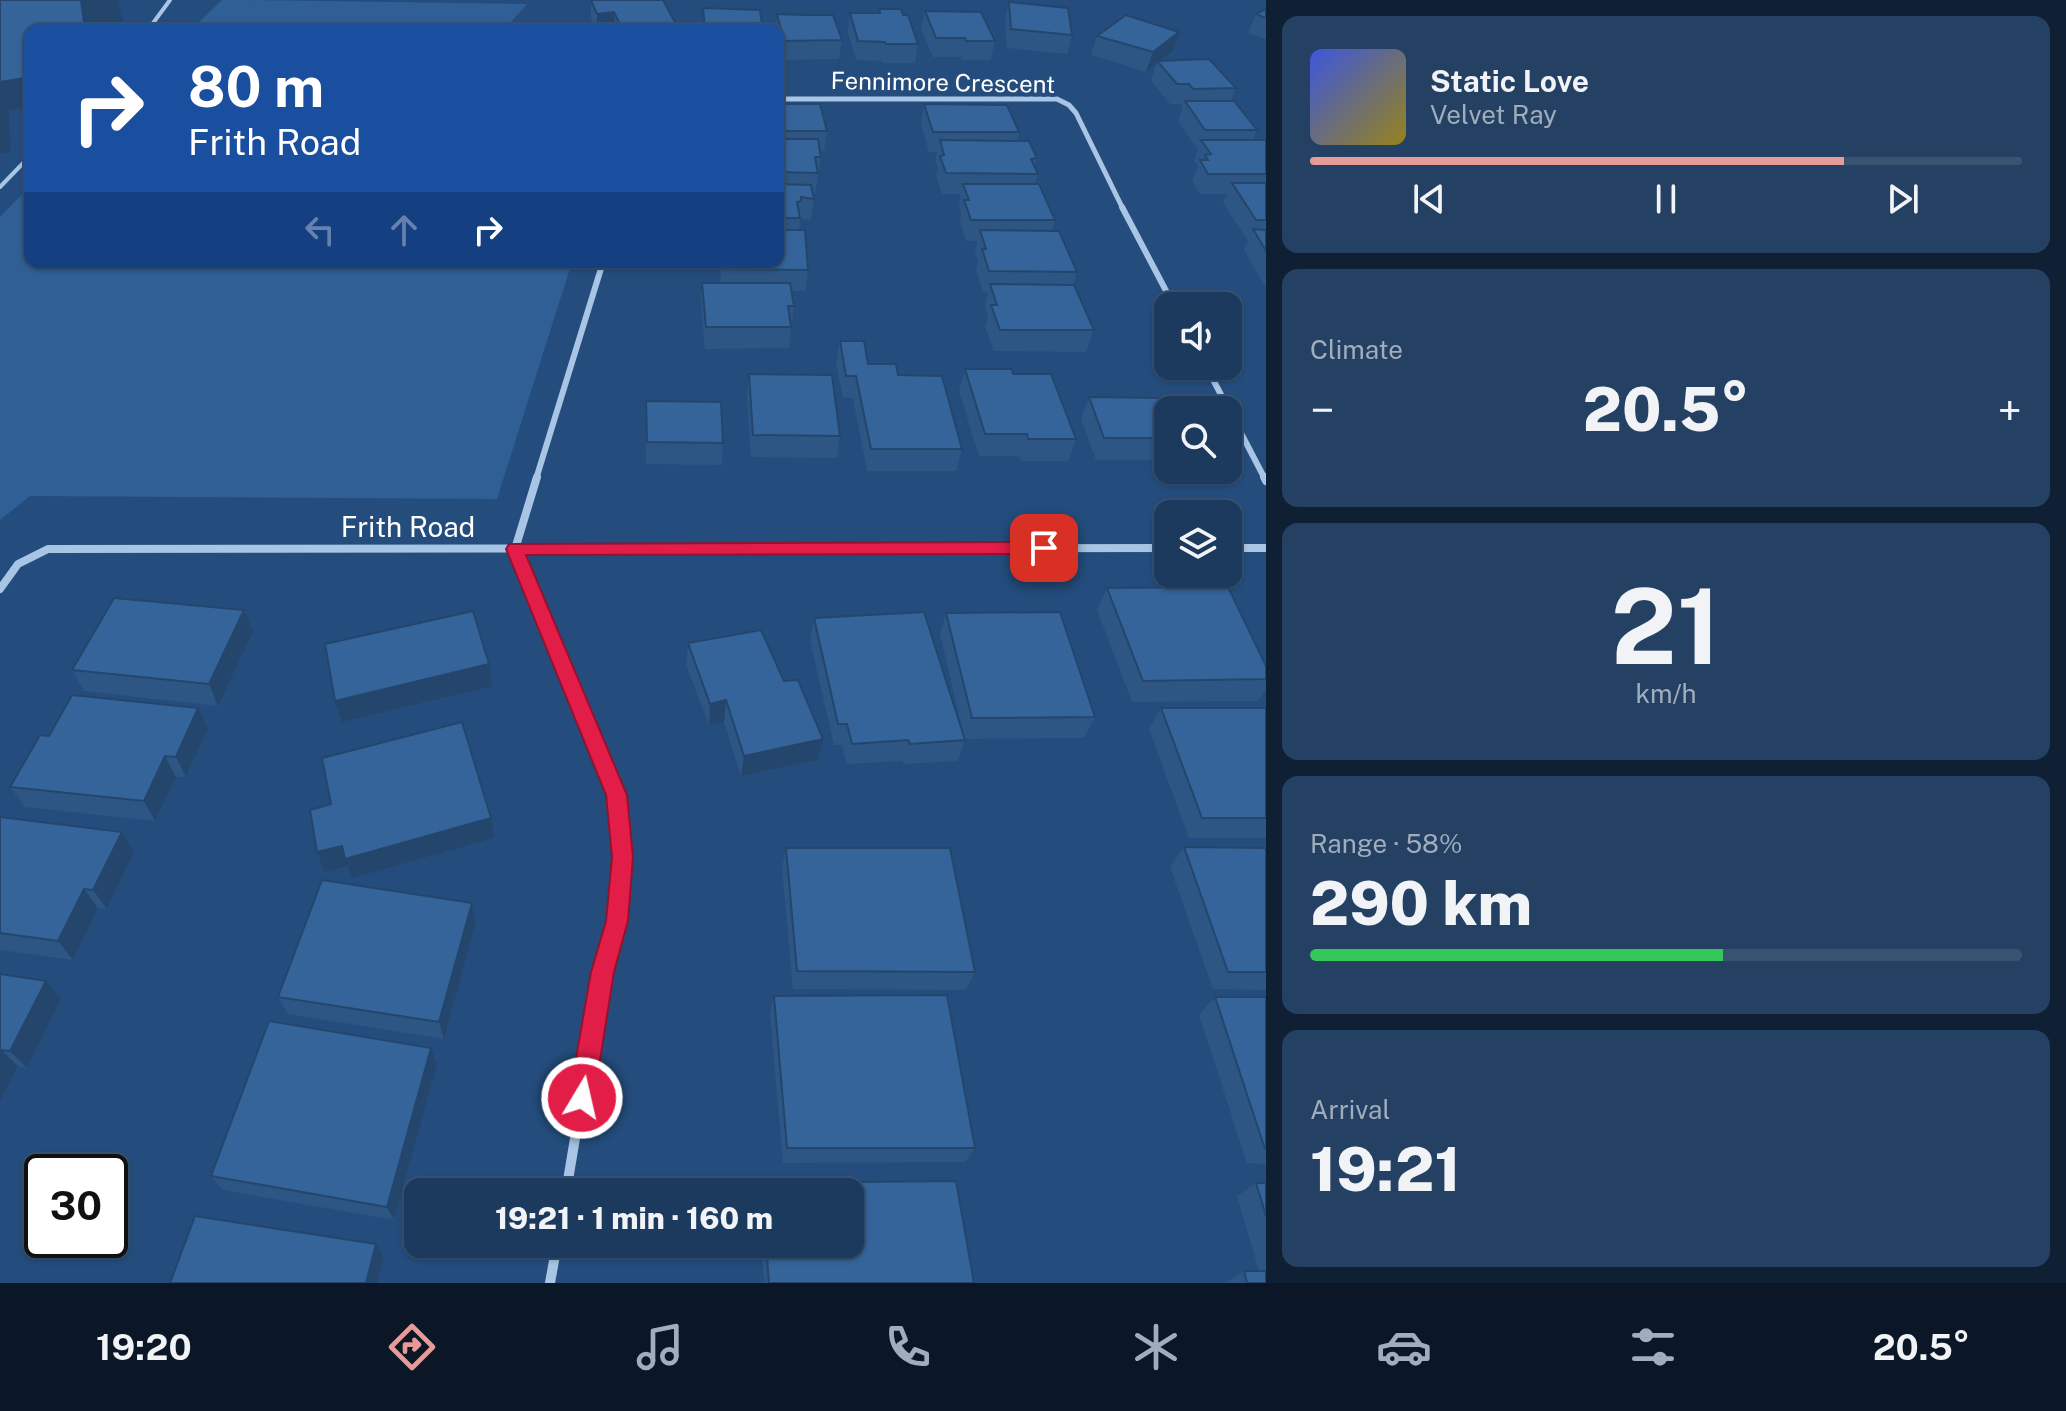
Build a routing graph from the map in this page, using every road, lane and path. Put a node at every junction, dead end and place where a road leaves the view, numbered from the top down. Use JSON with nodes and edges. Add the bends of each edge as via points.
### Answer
{"nodes":[{"id":1,"x":170,"y":0,"type":"edge"},
{"id":2,"x":152,"y":24,"type":"edge"},
{"id":3,"x":784,"y":99,"type":"edge"},
{"id":4,"x":24,"y":162,"type":"edge"},
{"id":5,"x":0,"y":187,"type":"edge"},
{"id":6,"x":601,"y":268,"type":"edge"},
{"id":7,"x":1167,"y":292,"type":"edge"},
{"id":8,"x":1213,"y":380,"type":"edge"},
{"id":9,"x":1266,"y":481,"type":"edge"},
{"id":10,"x":1154,"y":548,"type":"edge"},
{"id":11,"x":1242,"y":548,"type":"edge"},
{"id":12,"x":1266,"y":548,"type":"edge"},
{"id":13,"x":515,"y":549,"type":"junction"},
{"id":14,"x":0,"y":589,"type":"edge"},
{"id":15,"x":568,"y":1178,"type":"edge"},
{"id":16,"x":554,"y":1258,"type":"edge"},
{"id":17,"x":550,"y":1283,"type":"edge"}],
"edges":[{"from":1,"to":2,"type":"lane"},
{"from":3,"to":7,"type":"street","name":"Fennimore Crescent","via":[[1066,102],[1075,107]]},
{"from":4,"to":5,"type":"lane"},
{"from":6,"to":13,"type":"street"},
{"from":8,"to":9,"type":"street"},
{"from":10,"to":13,"type":"street","name":"Frith Road"},
{"from":11,"to":12,"type":"street"},
{"from":13,"to":14,"type":"street","name":"Frith Road","via":[[48,549],[18,564]]},
{"from":13,"to":15,"type":"street","via":[[617,795],[622,857],[617,921],[603,972]]},
{"from":16,"to":17,"type":"street"}]}
